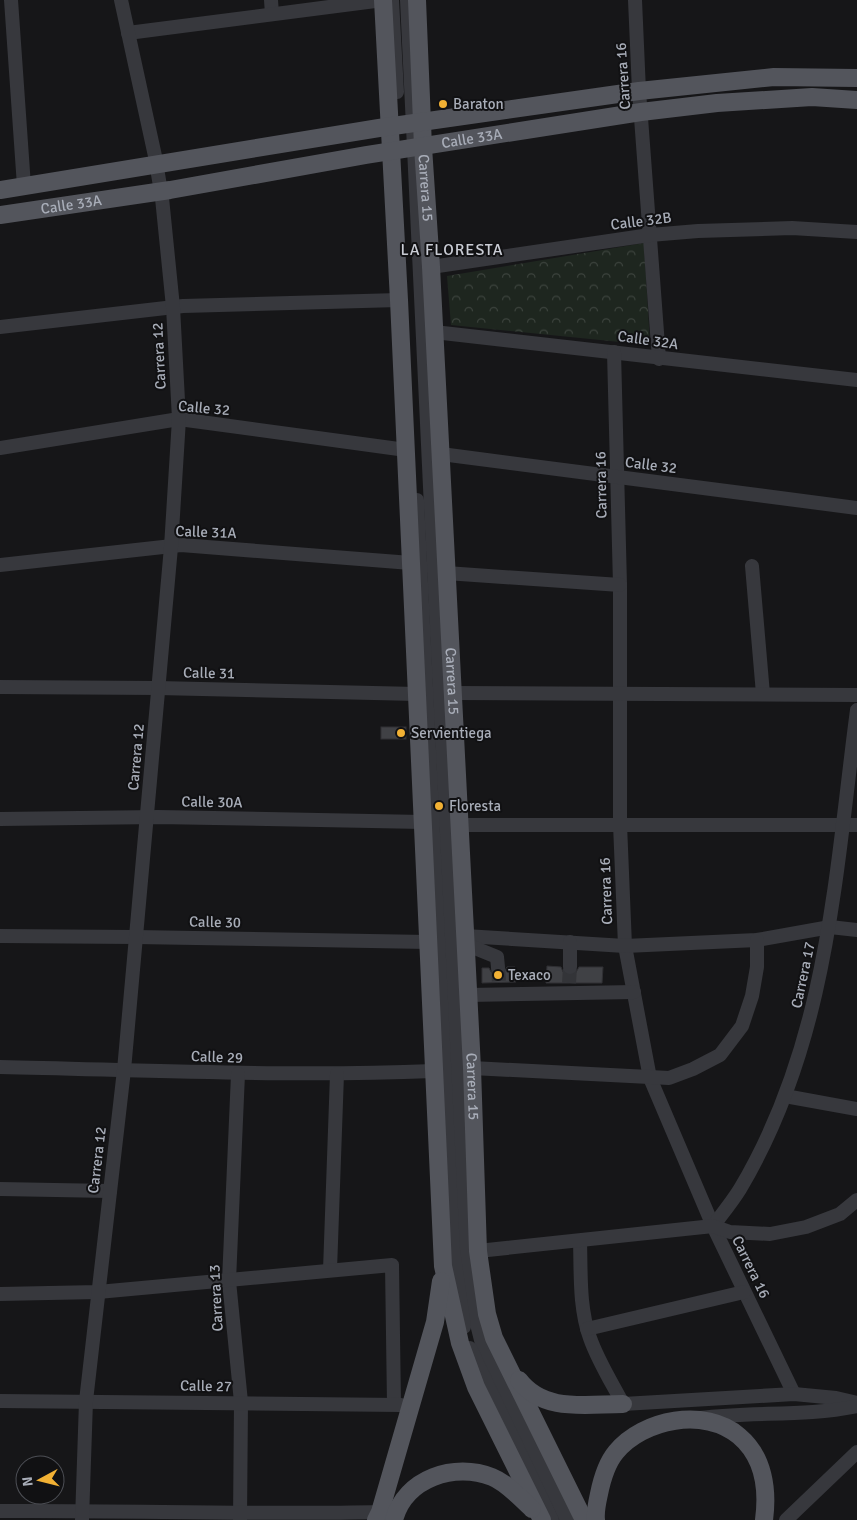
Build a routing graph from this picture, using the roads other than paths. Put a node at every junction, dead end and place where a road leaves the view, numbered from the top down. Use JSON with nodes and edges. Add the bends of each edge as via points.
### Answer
{"nodes":[{"id":1,"x":11,"y":0,"type":"edge"},
{"id":2,"x":121,"y":0,"type":"edge"},
{"id":3,"x":383,"y":0,"type":"edge"},
{"id":4,"x":392,"y":0,"type":"edge"},
{"id":5,"x":407,"y":0,"type":"edge"},
{"id":6,"x":417,"y":0,"type":"edge"},
{"id":7,"x":635,"y":0,"type":"edge"},
{"id":8,"x":272,"y":7,"type":"edge"},
{"id":9,"x":128,"y":33,"type":"junction"},
{"id":10,"x":857,"y":78,"type":"edge"},
{"id":11,"x":639,"y":91,"type":"junction"},
{"id":12,"x":857,"y":100,"type":"edge"},
{"id":13,"x":641,"y":112,"type":"junction"},
{"id":14,"x":405,"y":124,"type":"junction"},
{"id":15,"x":407,"y":150,"type":"junction"},
{"id":16,"x":157,"y":165,"type":"junction"},
{"id":17,"x":24,"y":186,"type":"junction"},
{"id":18,"x":0,"y":190,"type":"edge"},
{"id":19,"x":161,"y":191,"type":"junction"},
{"id":20,"x":0,"y":215,"type":"edge"},
{"id":21,"x":857,"y":232,"type":"edge"},
{"id":22,"x":650,"y":235,"type":"junction"},
{"id":23,"x":431,"y":267,"type":"junction"},
{"id":24,"x":400,"y":300,"type":"junction"},
{"id":25,"x":173,"y":307,"type":"junction"},
{"id":26,"x":0,"y":327,"type":"edge"},
{"id":27,"x":434,"y":332,"type":"junction"},
{"id":28,"x":614,"y":352,"type":"junction"},
{"id":29,"x":659,"y":359,"type":"junction"},
{"id":30,"x":857,"y":380,"type":"edge"},
{"id":31,"x":179,"y":419,"type":"junction"},
{"id":32,"x":0,"y":448,"type":"edge"},
{"id":33,"x":406,"y":450,"type":"junction"},
{"id":34,"x":441,"y":454,"type":"junction"},
{"id":35,"x":618,"y":477,"type":"junction"},
{"id":36,"x":857,"y":508,"type":"edge"},
{"id":37,"x":171,"y":547,"type":"junction"},
{"id":38,"x":411,"y":563,"type":"junction"},
{"id":39,"x":0,"y":565,"type":"edge"},
{"id":40,"x":752,"y":566,"type":"dead end"},
{"id":41,"x":446,"y":573,"type":"junction"},
{"id":42,"x":620,"y":584,"type":"junction"},
{"id":43,"x":0,"y":687,"type":"edge"},
{"id":44,"x":158,"y":688,"type":"junction"},
{"id":45,"x":452,"y":693,"type":"junction"},
{"id":46,"x":620,"y":693,"type":"junction"},
{"id":47,"x":417,"y":694,"type":"junction"},
{"id":48,"x":763,"y":694,"type":"junction"},
{"id":49,"x":857,"y":695,"type":"edge"},
{"id":50,"x":857,"y":710,"type":"edge"},
{"id":51,"x":147,"y":817,"type":"junction"},
{"id":52,"x":0,"y":819,"type":"edge"},
{"id":53,"x":423,"y":822,"type":"junction"},
{"id":54,"x":620,"y":824,"type":"junction"},
{"id":55,"x":842,"y":824,"type":"junction"},
{"id":56,"x":459,"y":825,"type":"junction"},
{"id":57,"x":857,"y":825,"type":"edge"},
{"id":58,"x":830,"y":927,"type":"junction"},
{"id":59,"x":857,"y":930,"type":"edge"},
{"id":60,"x":0,"y":936,"type":"edge"},
{"id":61,"x":135,"y":937,"type":"junction"},
{"id":62,"x":496,"y":938,"type":"junction"},
{"id":63,"x":465,"y":940,"type":"junction"},
{"id":64,"x":757,"y":940,"type":"junction"},
{"id":65,"x":428,"y":942,"type":"junction"},
{"id":66,"x":570,"y":942,"type":"junction"},
{"id":67,"x":625,"y":946,"type":"junction"},
{"id":68,"x":570,"y":967,"type":"tunnel mouth"},
{"id":69,"x":634,"y":992,"type":"junction"},
{"id":70,"x":468,"y":995,"type":"junction"},
{"id":71,"x":0,"y":1067,"type":"edge"},
{"id":72,"x":472,"y":1068,"type":"junction"},
{"id":73,"x":124,"y":1070,"type":"junction"},
{"id":74,"x":434,"y":1071,"type":"junction"},
{"id":75,"x":238,"y":1074,"type":"junction"},
{"id":76,"x":337,"y":1074,"type":"junction"},
{"id":77,"x":650,"y":1078,"type":"junction"},
{"id":78,"x":785,"y":1096,"type":"junction"},
{"id":79,"x":857,"y":1109,"type":"edge"},
{"id":80,"x":0,"y":1189,"type":"edge"},
{"id":81,"x":110,"y":1190,"type":"junction"},
{"id":82,"x":857,"y":1200,"type":"edge"},
{"id":83,"x":713,"y":1226,"type":"junction"},
{"id":84,"x":580,"y":1241,"type":"junction"},
{"id":85,"x":478,"y":1251,"type":"junction"},
{"id":86,"x":443,"y":1266,"type":"junction"},
{"id":87,"x":330,"y":1270,"type":"junction"},
{"id":88,"x":229,"y":1281,"type":"junction"},
{"id":89,"x":98,"y":1292,"type":"junction"},
{"id":90,"x":744,"y":1292,"type":"junction"},
{"id":91,"x":0,"y":1294,"type":"edge"},
{"id":92,"x":587,"y":1328,"type":"junction"},
{"id":93,"x":504,"y":1362,"type":"junction"},
{"id":94,"x":794,"y":1394,"type":"junction"},
{"id":95,"x":0,"y":1401,"type":"edge"},
{"id":96,"x":86,"y":1401,"type":"junction"},
{"id":97,"x":241,"y":1402,"type":"junction"},
{"id":98,"x":394,"y":1404,"type":"junction"},
{"id":99,"x":623,"y":1404,"type":"junction"},
{"id":100,"x":412,"y":1405,"type":"junction"},
{"id":101,"x":857,"y":1405,"type":"edge"},
{"id":102,"x":687,"y":1420,"type":"junction"},
{"id":103,"x":857,"y":1452,"type":"edge"},
{"id":104,"x":0,"y":1511,"type":"edge"},
{"id":105,"x":82,"y":1515,"type":"edge"},
{"id":106,"x":240,"y":1517,"type":"edge"},
{"id":107,"x":384,"y":1517,"type":"edge"},
{"id":108,"x":544,"y":1518,"type":"edge"},
{"id":109,"x":567,"y":1520,"type":"edge"},
{"id":110,"x":584,"y":1520,"type":"edge"},
{"id":111,"x":596,"y":1520,"type":"edge"},
{"id":112,"x":764,"y":1520,"type":"edge"},
{"id":113,"x":786,"y":1520,"type":"edge"}],
"edges":[{"from":1,"to":17,"type":"street"},
{"from":2,"to":9,"type":"street","name":"Carrera 12"},
{"from":3,"to":8,"type":"street"},
{"from":3,"to":14,"type":"main road","name":"Carrera 15"},
{"from":4,"to":14,"type":"street"},
{"from":5,"to":14,"type":"street"},
{"from":6,"to":14,"type":"main road","name":"Carrera 15"},
{"from":7,"to":11,"type":"street","name":"Carrera 16"},
{"from":8,"to":9,"type":"street"},
{"from":9,"to":16,"type":"street","name":"Carrera 12"},
{"from":10,"to":11,"type":"main road","name":"Calle 33A","via":[[774,77]]},
{"from":11,"to":13,"type":"street","name":"Carrera 16"},
{"from":11,"to":14,"type":"main road","name":"Calle 33A"},
{"from":12,"to":13,"type":"main road","name":"Calle 33A","via":[[812,97]]},
{"from":13,"to":15,"type":"main road","name":"Calle 33A"},
{"from":13,"to":22,"type":"street","name":"Carrera 16"},
{"from":14,"to":15,"type":"main road","name":"Carrera 15"},
{"from":14,"to":15,"type":"main road","name":"Carrera 15"},
{"from":14,"to":16,"type":"main road","name":"Calle 33A"},
{"from":15,"to":19,"type":"main road","name":"Calle 33A"},
{"from":15,"to":23,"type":"main road","name":"Carrera 15"},
{"from":15,"to":24,"type":"main road","name":"Carrera 15"},
{"from":15,"to":108,"type":"street","via":[[453,1250],[462,1318],[470,1348]]},
{"from":15,"to":109,"type":"street","via":[[466,1249],[482,1344]]},
{"from":16,"to":17,"type":"main road","name":"Calle 33A"},
{"from":16,"to":19,"type":"street","name":"Carrera 12"},
{"from":17,"to":18,"type":"main road","name":"Calle 33A"},
{"from":19,"to":20,"type":"main road","name":"Calle 33A"},
{"from":19,"to":25,"type":"street","name":"Carrera 12"},
{"from":21,"to":22,"type":"street","name":"Calle 32B","via":[[792,228]]},
{"from":22,"to":23,"type":"street","name":"Calle 32B"},
{"from":22,"to":29,"type":"street","name":"Carrera 16"},
{"from":23,"to":27,"type":"main road","name":"Carrera 15"},
{"from":24,"to":25,"type":"street"},
{"from":24,"to":33,"type":"main road","name":"Carrera 15"},
{"from":25,"to":26,"type":"street"},
{"from":25,"to":31,"type":"street","name":"Carrera 12"},
{"from":27,"to":28,"type":"street","name":"Calle 32A"},
{"from":27,"to":34,"type":"main road","name":"Carrera 15"},
{"from":28,"to":29,"type":"street","name":"Calle 32A"},
{"from":28,"to":35,"type":"street","name":"Carrera 16"},
{"from":29,"to":30,"type":"street","name":"Calle 32A"},
{"from":31,"to":32,"type":"street","name":"Calle 32"},
{"from":31,"to":33,"type":"street","name":"Calle 32"},
{"from":31,"to":37,"type":"street","name":"Carrera 12"},
{"from":33,"to":38,"type":"main road","name":"Carrera 15"},
{"from":34,"to":35,"type":"street","name":"Calle 32"},
{"from":34,"to":41,"type":"main road","name":"Carrera 15"},
{"from":35,"to":36,"type":"street","name":"Calle 32"},
{"from":35,"to":42,"type":"street","name":"Carrera 16"},
{"from":37,"to":38,"type":"street","name":"Calle 31A","via":[[181,545]]},
{"from":37,"to":39,"type":"street","name":"Calle 31A"},
{"from":37,"to":44,"type":"street","name":"Carrera 12"},
{"from":38,"to":47,"type":"main road","name":"Carrera 15"},
{"from":40,"to":48,"type":"street"},
{"from":41,"to":42,"type":"street"},
{"from":41,"to":45,"type":"main road","name":"Carrera 15"},
{"from":42,"to":46,"type":"street","name":"Carrera 16"},
{"from":43,"to":44,"type":"street","name":"Calle 31"},
{"from":44,"to":47,"type":"street","name":"Calle 31"},
{"from":44,"to":51,"type":"street","name":"Carrera 12"},
{"from":45,"to":46,"type":"street"},
{"from":45,"to":56,"type":"main road","name":"Carrera 15"},
{"from":46,"to":48,"type":"street"},
{"from":46,"to":54,"type":"street","name":"Carrera 16"},
{"from":47,"to":53,"type":"main road","name":"Carrera 15"},
{"from":48,"to":49,"type":"street"},
{"from":50,"to":55,"type":"street","name":"Carrera 17"},
{"from":51,"to":52,"type":"street","name":"Calle 30A"},
{"from":51,"to":53,"type":"street","name":"Calle 30A"},
{"from":51,"to":61,"type":"street","name":"Carrera 12"},
{"from":53,"to":65,"type":"main road","name":"Carrera 15"},
{"from":54,"to":55,"type":"street"},
{"from":54,"to":56,"type":"street"},
{"from":54,"to":67,"type":"street","name":"Carrera 16"},
{"from":55,"to":57,"type":"street"},
{"from":55,"to":58,"type":"street","name":"Carrera 17"},
{"from":56,"to":63,"type":"main road","name":"Carrera 15"},
{"from":58,"to":59,"type":"street"},
{"from":58,"to":64,"type":"street"},
{"from":58,"to":78,"type":"street","name":"Carrera 17","via":[[812,1012]]},
{"from":60,"to":61,"type":"street","name":"Calle 30"},
{"from":61,"to":65,"type":"street","name":"Calle 30"},
{"from":61,"to":73,"type":"street","name":"Carrera 12"},
{"from":62,"to":63,"type":"street"},
{"from":62,"to":63,"type":"street","via":[[498,962]]},
{"from":62,"to":66,"type":"street"},
{"from":63,"to":70,"type":"main road","name":"Carrera 15"},
{"from":64,"to":67,"type":"street"},
{"from":64,"to":77,"type":"street","via":[[752,996],[742,1026],[720,1055],[669,1078]]},
{"from":65,"to":74,"type":"main road","name":"Carrera 15"},
{"from":66,"to":67,"type":"street"},
{"from":66,"to":68,"type":"street"},
{"from":67,"to":69,"type":"street","name":"Carrera 16"},
{"from":69,"to":70,"type":"street","via":[[499,988]]},
{"from":69,"to":77,"type":"street","name":"Carrera 16"},
{"from":70,"to":72,"type":"main road","name":"Carrera 15"},
{"from":71,"to":73,"type":"street","name":"Calle 29"},
{"from":72,"to":77,"type":"street"},
{"from":72,"to":85,"type":"main road","name":"Carrera 15"},
{"from":73,"to":75,"type":"street","name":"Calle 29"},
{"from":73,"to":81,"type":"street","name":"Carrera 12"},
{"from":74,"to":76,"type":"street","name":"Calle 29"},
{"from":74,"to":86,"type":"main road","name":"Carrera 15"},
{"from":75,"to":76,"type":"street","name":"Calle 29"},
{"from":75,"to":88,"type":"street","name":"Carrera 13"},
{"from":76,"to":87,"type":"street"},
{"from":77,"to":83,"type":"street","name":"Carrera 16"},
{"from":78,"to":79,"type":"street"},
{"from":78,"to":83,"type":"street","name":"Carrera 17","via":[[739,1190]]},
{"from":80,"to":81,"type":"street"},
{"from":81,"to":89,"type":"street","name":"Carrera 12"},
{"from":82,"to":83,"type":"street","via":[[840,1214],[806,1227],[770,1234],[730,1232]]},
{"from":83,"to":84,"type":"street"},
{"from":83,"to":90,"type":"street","name":"Carrera 16"},
{"from":84,"to":85,"type":"street"},
{"from":84,"to":92,"type":"street"},
{"from":85,"to":93,"type":"main road","name":"Carrera 15","via":[[487,1314]]},
{"from":86,"to":100,"type":"main road","via":[[435,1322]]},
{"from":86,"to":108,"type":"main road","name":"Carrera 15","via":[[460,1343],[476,1387]]},
{"from":87,"to":88,"type":"street"},
{"from":87,"to":98,"type":"street","via":[[392,1265]]},
{"from":88,"to":89,"type":"street"},
{"from":88,"to":97,"type":"street","name":"Carrera 13"},
{"from":89,"to":91,"type":"street"},
{"from":89,"to":96,"type":"street","name":"Carrera 12"},
{"from":90,"to":92,"type":"street"},
{"from":90,"to":94,"type":"street","name":"Carrera 16"},
{"from":92,"to":99,"type":"street"},
{"from":93,"to":99,"type":"main road","via":[[528,1391],[546,1402]]},
{"from":93,"to":110,"type":"main road","name":"Carrera 15"},
{"from":94,"to":99,"type":"street"},
{"from":94,"to":101,"type":"street","via":[[836,1398]]},
{"from":95,"to":96,"type":"street","name":"Calle 27"},
{"from":96,"to":97,"type":"street","name":"Calle 27"},
{"from":96,"to":105,"type":"street","name":"Carrera 12"},
{"from":97,"to":98,"type":"street","name":"Calle 27"},
{"from":97,"to":106,"type":"street","name":"Carrera 13"},
{"from":98,"to":100,"type":"street","name":"Calle 27"},
{"from":100,"to":107,"type":"main road"},
{"from":101,"to":102,"type":"street","via":[[816,1413],[724,1414]]},
{"from":102,"to":111,"type":"main road","via":[[649,1427],[618,1449],[604,1474]]},
{"from":102,"to":112,"type":"main road","via":[[722,1426],[738,1435],[750,1448],[763,1474]]},
{"from":103,"to":113,"type":"street"},
{"from":104,"to":105,"type":"street"},
{"from":105,"to":106,"type":"street"},
{"from":106,"to":107,"type":"street"},
{"from":107,"to":108,"type":"main road","via":[[426,1480],[443,1473],[462,1471],[480,1473],[500,1481]]}]}
